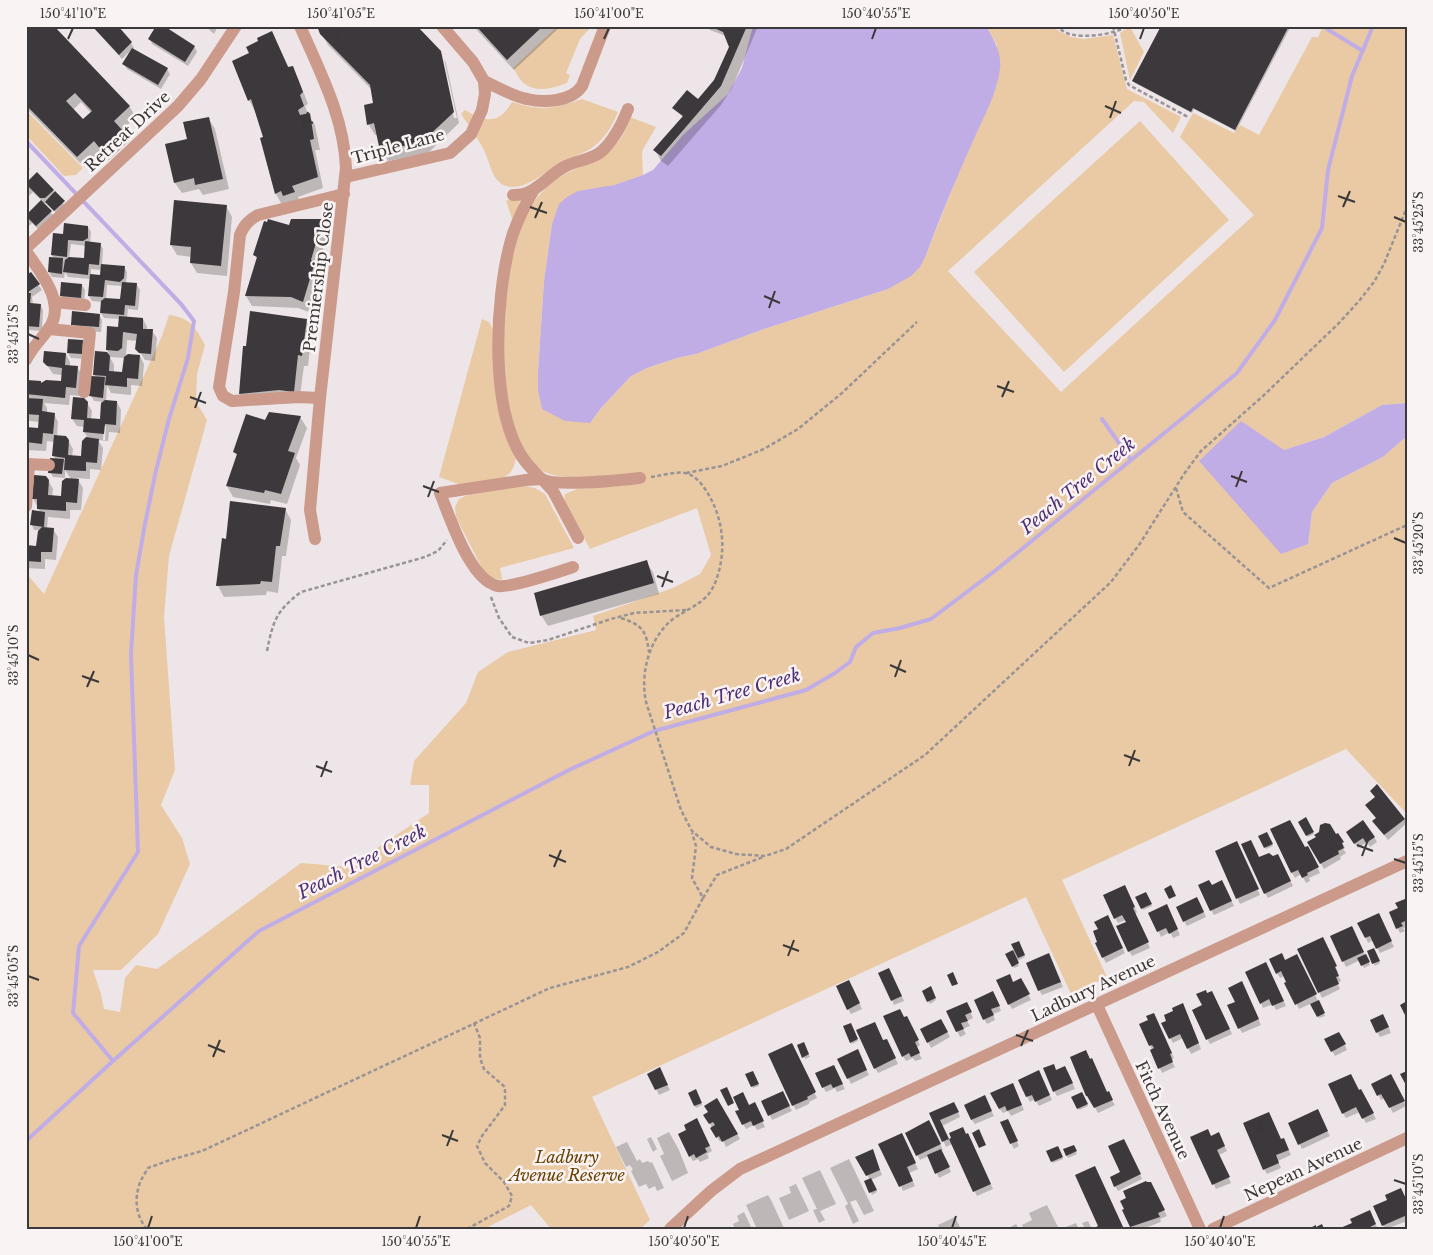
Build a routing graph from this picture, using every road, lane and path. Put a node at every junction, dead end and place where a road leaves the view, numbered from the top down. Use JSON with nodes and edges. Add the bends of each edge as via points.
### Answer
{"nodes":[{"id":1,"x":236,"y":26,"type":"edge"},
{"id":2,"x":300,"y":26,"type":"edge"},
{"id":3,"x":442,"y":26,"type":"edge"},
{"id":4,"x":605,"y":26,"type":"edge"},
{"id":5,"x":1055,"y":26,"type":"edge"},
{"id":6,"x":1113,"y":26,"type":"edge"},
{"id":7,"x":1128,"y":26,"type":"edge"},
{"id":8,"x":1115,"y":31,"type":"junction"},
{"id":9,"x":484,"y":81,"type":"junction"},
{"id":10,"x":628,"y":109,"type":"dead end"},
{"id":11,"x":1188,"y":117,"type":"dead end"},
{"id":12,"x":346,"y":177,"type":"junction"},
{"id":13,"x":533,"y":191,"type":"junction"},
{"id":14,"x":344,"y":194,"type":"junction"},
{"id":15,"x":513,"y":195,"type":"dead end"},
{"id":16,"x":1407,"y":207,"type":"edge"},
{"id":17,"x":507,"y":222,"type":"dead end"},
{"id":18,"x":511,"y":239,"type":"junction"},
{"id":19,"x":26,"y":249,"type":"edge"},
{"id":20,"x":54,"y":302,"type":"junction"},
{"id":21,"x":85,"y":305,"type":"dead end"},
{"id":22,"x":917,"y":322,"type":"dead end"},
{"id":23,"x":49,"y":329,"type":"junction"},
{"id":24,"x":26,"y":360,"type":"edge"},
{"id":25,"x":84,"y":392,"type":"dead end"},
{"id":26,"x":320,"y":398,"type":"junction"},
{"id":27,"x":28,"y":464,"type":"edge"},
{"id":28,"x":48,"y":465,"type":"dead end"},
{"id":29,"x":685,"y":473,"type":"junction"},
{"id":30,"x":640,"y":478,"type":"joint"},
{"id":31,"x":542,"y":479,"type":"junction"},
{"id":32,"x":1176,"y":487,"type":"junction"},
{"id":33,"x":26,"y":506,"type":"edge"},
{"id":34,"x":453,"y":525,"type":"junction"},
{"id":35,"x":1407,"y":526,"type":"edge"},
{"id":36,"x":578,"y":538,"type":"dead end"},
{"id":37,"x":315,"y":539,"type":"dead end"},
{"id":38,"x":573,"y":567,"type":"dead end"},
{"id":39,"x":485,"y":580,"type":"junction"},
{"id":40,"x":688,"y":610,"type":"junction"},
{"id":41,"x":619,"y":617,"type":"junction"},
{"id":42,"x":267,"y":651,"type":"dead end"},
{"id":43,"x":650,"y":654,"type":"junction"},
{"id":44,"x":692,"y":831,"type":"junction"},
{"id":45,"x":765,"y":856,"type":"junction"},
{"id":46,"x":1407,"y":860,"type":"edge"},
{"id":47,"x":703,"y":898,"type":"junction"},
{"id":48,"x":1097,"y":1004,"type":"junction"},
{"id":49,"x":474,"y":1023,"type":"junction"},
{"id":50,"x":1407,"y":1138,"type":"edge"},
{"id":51,"x":147,"y":1229,"type":"edge"},
{"id":52,"x":467,"y":1229,"type":"edge"},
{"id":53,"x":670,"y":1229,"type":"edge"},
{"id":54,"x":1200,"y":1229,"type":"edge"},
{"id":55,"x":1213,"y":1229,"type":"edge"}],
"edges":[{"from":1,"to":19,"type":"street","name":"Retreat Drive","via":[[200,80],[178,106]]},
{"from":2,"to":12,"type":"street","name":"Premiership Close","via":[[337,113],[346,149]]},
{"from":3,"to":9,"type":"street","via":[[473,62]]},
{"from":4,"to":9,"type":"street","via":[[582,86],[568,97],[527,99]]},
{"from":5,"to":8,"type":"path","via":[[1069,34],[1081,35]]},
{"from":6,"to":8,"type":"path"},
{"from":7,"to":8,"type":"path"},
{"from":8,"to":11,"type":"path","via":[[1129,85]]},
{"from":9,"to":12,"type":"street","name":"Triple Lane","via":[[482,110],[471,134],[450,153]]},
{"from":10,"to":13,"type":"street","via":[[622,124],[601,152],[566,166]]},
{"from":12,"to":14,"type":"street","name":"Premiership Close"},
{"from":13,"to":15,"type":"street"},
{"from":13,"to":18,"type":"street"},
{"from":14,"to":26,"type":"street","name":"Premiership Close"},
{"from":14,"to":26,"type":"street","via":[[258,215],[243,228],[220,387],[223,396],[232,401]]},
{"from":16,"to":32,"type":"path","via":[[1384,264],[1359,301],[1263,396],[1201,451]]},
{"from":17,"to":18,"type":"street"},
{"from":18,"to":31,"type":"street","via":[[499,314],[500,378],[506,416],[515,443],[526,462]]},
{"from":19,"to":20,"type":"street","name":"Retreat Drive"},
{"from":20,"to":21,"type":"street"},
{"from":20,"to":23,"type":"street"},
{"from":22,"to":29,"type":"path","via":[[842,394],[798,429],[764,449],[722,466]]},
{"from":23,"to":24,"type":"street"},
{"from":23,"to":25,"type":"street","via":[[90,333]]},
{"from":26,"to":37,"type":"street","name":"Premiership Close","via":[[310,510]]},
{"from":27,"to":28,"type":"street"},
{"from":27,"to":33,"type":"street"},
{"from":29,"to":30,"type":"path"},
{"from":29,"to":40,"type":"path","via":[[701,481],[711,498],[720,519],[723,542],[715,584],[705,600]]},
{"from":30,"to":31,"type":"street","via":[[566,483]]},
{"from":31,"to":34,"type":"street","via":[[440,493]]},
{"from":31,"to":36,"type":"street","via":[[553,491]]},
{"from":32,"to":35,"type":"path","via":[[1183,512],[1269,588]]},
{"from":32,"to":45,"type":"path","via":[[1111,582],[925,755],[786,849]]},
{"from":34,"to":39,"type":"street","via":[[474,568]]},
{"from":34,"to":42,"type":"path","via":[[438,552],[302,592],[277,615]]},
{"from":38,"to":39,"type":"street","via":[[516,584],[498,586]]},
{"from":39,"to":41,"type":"path","via":[[499,618],[512,636],[529,643]]},
{"from":40,"to":41,"type":"path"},
{"from":40,"to":43,"type":"path","via":[[659,633]]},
{"from":41,"to":43,"type":"path","via":[[635,622],[646,635]]},
{"from":43,"to":44,"type":"path","via":[[644,670],[646,702],[681,810]]},
{"from":44,"to":45,"type":"path","via":[[711,847],[736,854]]},
{"from":44,"to":47,"type":"path","via":[[696,846],[692,878]]},
{"from":45,"to":47,"type":"path","via":[[717,875]]},
{"from":46,"to":48,"type":"street","name":"Ladbury Avenue"},
{"from":47,"to":49,"type":"path","via":[[684,933],[658,952],[628,967],[550,988]]},
{"from":48,"to":53,"type":"street","name":"Ladbury Avenue","via":[[740,1169]]},
{"from":48,"to":54,"type":"street","name":"Fitch Avenue"},
{"from":49,"to":51,"type":"path","via":[[202,1151],[148,1168],[139,1186],[137,1203],[140,1220]]},
{"from":49,"to":52,"type":"path","via":[[480,1038],[480,1058],[484,1069],[504,1087],[505,1105],[477,1146],[485,1163],[504,1182],[512,1196],[509,1206]]},
{"from":50,"to":55,"type":"street","name":"Nepean Avenue"}]}
